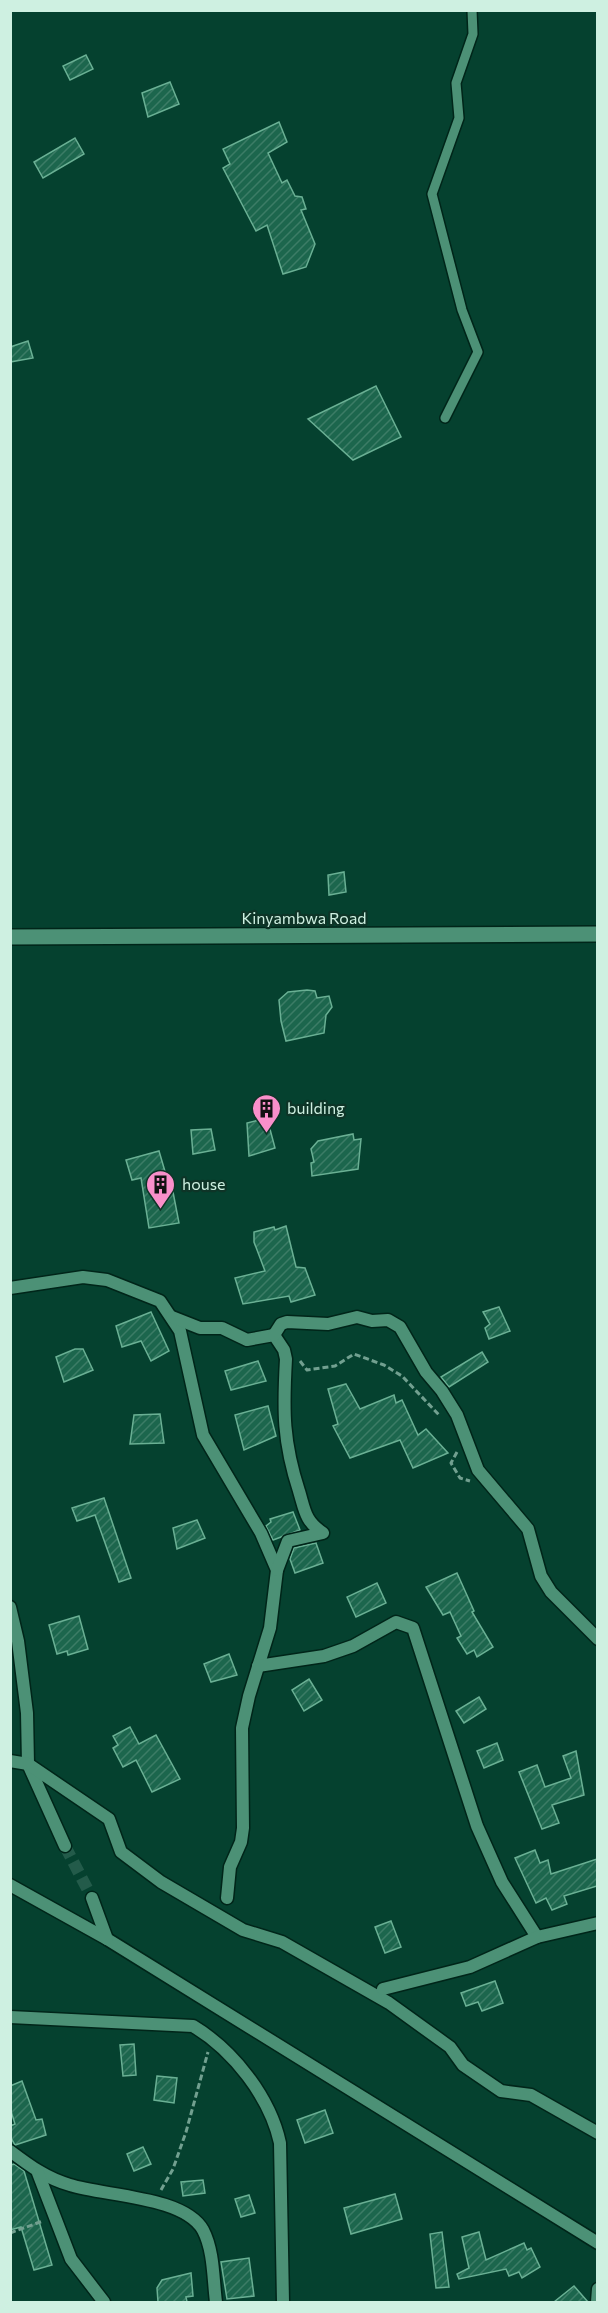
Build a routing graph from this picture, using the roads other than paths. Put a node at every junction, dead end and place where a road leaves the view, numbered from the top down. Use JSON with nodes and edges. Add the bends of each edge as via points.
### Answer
{"nodes":[{"id":1,"x":472,"y":10,"type":"edge"},
{"id":2,"x":446,"y":418,"type":"dead end"},
{"id":3,"x":597,"y":934,"type":"edge"},
{"id":4,"x":10,"y":937,"type":"edge"},
{"id":5,"x":10,"y":1288,"type":"edge"},
{"id":6,"x":172,"y":1317,"type":"junction"},
{"id":7,"x":274,"y":1335,"type":"junction"},
{"id":8,"x":277,"y":1570,"type":"junction"},
{"id":9,"x":10,"y":1606,"type":"edge"},
{"id":10,"x":597,"y":1639,"type":"edge"},
{"id":11,"x":258,"y":1666,"type":"junction"},
{"id":12,"x":10,"y":1761,"type":"edge"},
{"id":13,"x":28,"y":1764,"type":"junction"},
{"id":14,"x":65,"y":1846,"type":"tunnel mouth"},
{"id":15,"x":10,"y":1886,"type":"edge"},
{"id":16,"x":92,"y":1898,"type":"tunnel mouth"},
{"id":17,"x":227,"y":1898,"type":"dead end"},
{"id":18,"x":597,"y":1923,"type":"edge"},
{"id":19,"x":537,"y":1937,"type":"junction"},
{"id":20,"x":107,"y":1939,"type":"junction"},
{"id":21,"x":383,"y":1989,"type":"dead end"},
{"id":22,"x":10,"y":2017,"type":"edge"},
{"id":23,"x":597,"y":2133,"type":"edge"},
{"id":24,"x":10,"y":2151,"type":"edge"},
{"id":25,"x":38,"y":2173,"type":"junction"},
{"id":26,"x":597,"y":2243,"type":"edge"},
{"id":27,"x":597,"y":2289,"type":"edge"},
{"id":28,"x":104,"y":2302,"type":"edge"},
{"id":29,"x":216,"y":2302,"type":"edge"},
{"id":30,"x":283,"y":2302,"type":"edge"},
{"id":31,"x":597,"y":2302,"type":"edge"}],
"edges":[{"from":1,"to":2,"type":"street","via":[[473,34],[456,83],[459,118],[432,194],[462,310],[478,352]]},
{"from":3,"to":4,"type":"street","name":"Kinyambwa Road"},
{"from":5,"to":6,"type":"street","via":[[83,1277],[107,1280],[160,1301]]},
{"from":6,"to":7,"type":"street","via":[[200,1328],[222,1328],[247,1340]]},
{"from":6,"to":8,"type":"street","via":[[180,1331],[203,1435],[261,1533]]},
{"from":7,"to":8,"type":"street","via":[[286,1359],[283,1424],[288,1457],[309,1524],[323,1533],[288,1541]]},
{"from":7,"to":10,"type":"street","via":[[287,1322],[328,1324],[357,1317],[400,1327],[457,1415],[478,1470],[528,1529],[541,1576],[550,1592]]},
{"from":8,"to":11,"type":"street","via":[[270,1628]]},
{"from":9,"to":13,"type":"street","via":[[27,1713]]},
{"from":11,"to":17,"type":"street","via":[[242,1728],[243,1828],[230,1867]]},
{"from":11,"to":19,"type":"street","via":[[324,1656],[353,1646],[396,1622],[413,1628],[477,1826],[502,1882]]},
{"from":12,"to":13,"type":"street"},
{"from":13,"to":14,"type":"street"},
{"from":13,"to":23,"type":"street","via":[[109,1819],[121,1852],[161,1882],[243,1930],[282,1942],[389,2003],[450,2047],[463,2065],[501,2091],[531,2095]]},
{"from":15,"to":20,"type":"street"},
{"from":16,"to":20,"type":"street"},
{"from":18,"to":19,"type":"street"},
{"from":19,"to":21,"type":"street","via":[[470,1967]]},
{"from":20,"to":26,"type":"street"},
{"from":22,"to":30,"type":"street","via":[[193,2026],[232,2058],[276,2125],[280,2143]]},
{"from":24,"to":25,"type":"street"},
{"from":25,"to":28,"type":"street","via":[[70,2259]]},
{"from":25,"to":29,"type":"street","via":[[71,2186],[155,2202],[180,2212],[202,2229],[211,2253]]},
{"from":27,"to":31,"type":"street"}]}
